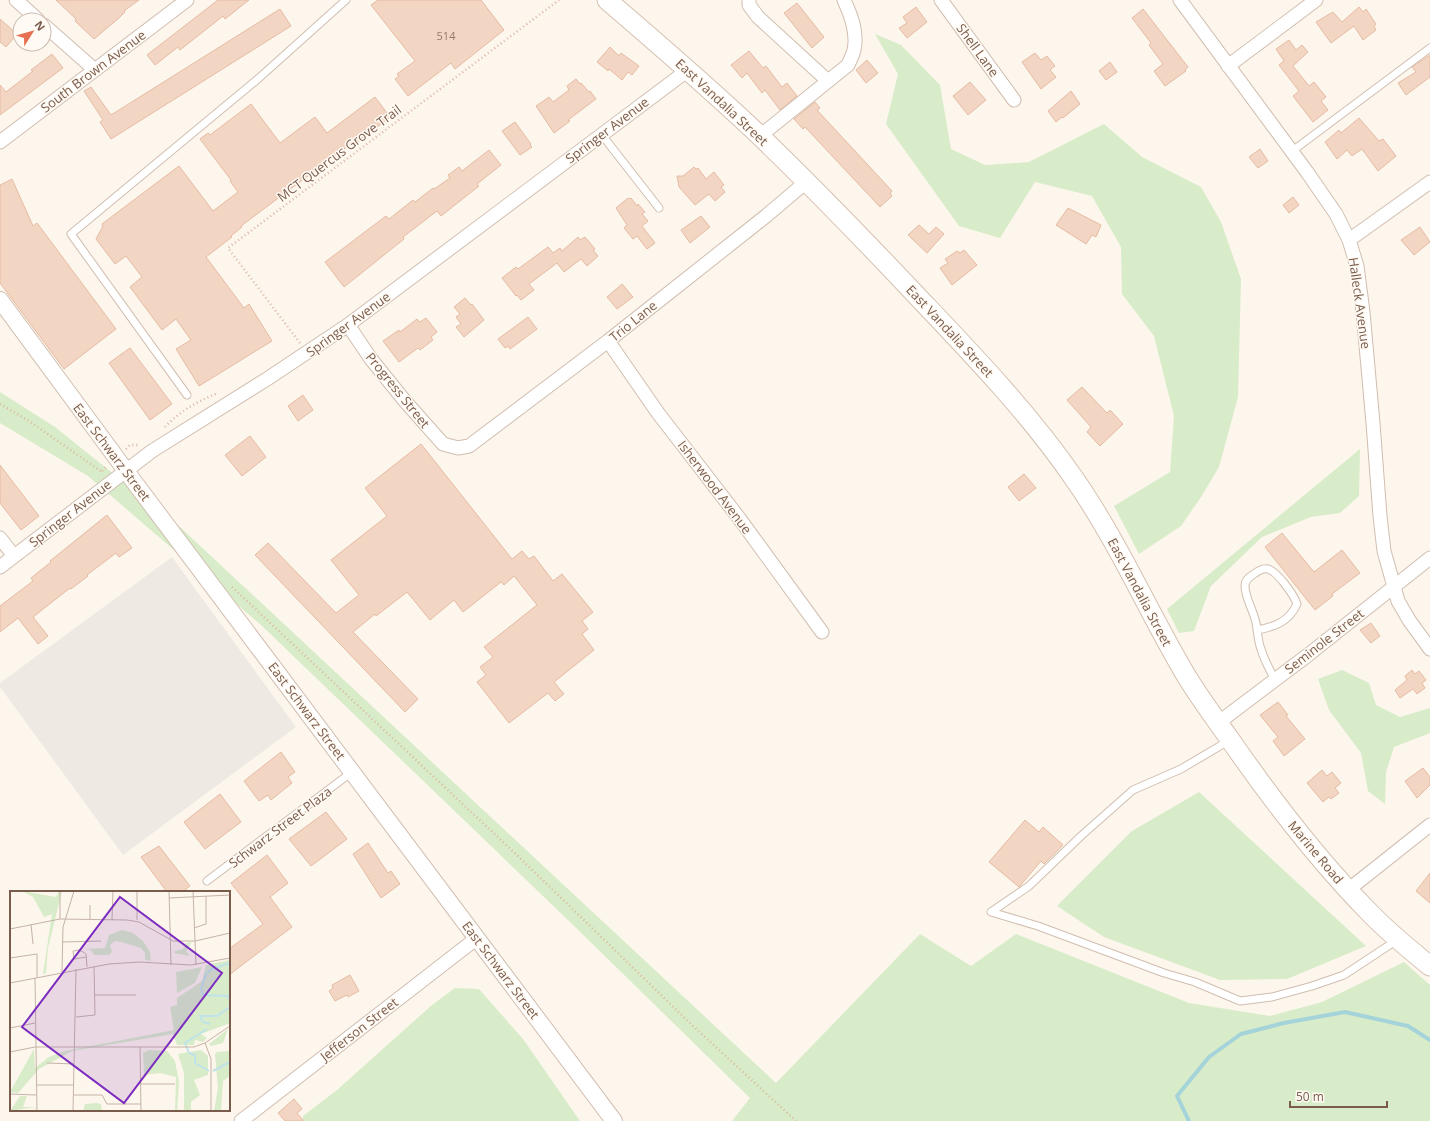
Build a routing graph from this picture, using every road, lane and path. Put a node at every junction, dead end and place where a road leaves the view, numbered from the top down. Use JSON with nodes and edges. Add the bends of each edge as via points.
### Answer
{"nodes":[{"id":1,"x":16,"y":0,"type":"edge"},
{"id":2,"x":187,"y":0,"type":"edge"},
{"id":3,"x":346,"y":0,"type":"edge"},
{"id":4,"x":558,"y":0,"type":"edge"},
{"id":5,"x":608,"y":0,"type":"edge"},
{"id":6,"x":749,"y":0,"type":"edge"},
{"id":7,"x":844,"y":0,"type":"edge"},
{"id":8,"x":941,"y":0,"type":"edge"},
{"id":9,"x":1180,"y":0,"type":"edge"},
{"id":10,"x":1316,"y":0,"type":"edge"},
{"id":11,"x":29,"y":12,"type":"edge"},
{"id":12,"x":52,"y":32,"type":"edge"},
{"id":13,"x":1430,"y":48,"type":"edge"},
{"id":14,"x":1228,"y":66,"type":"junction"},
{"id":15,"x":95,"y":70,"type":"junction"},
{"id":16,"x":688,"y":70,"type":"junction"},
{"id":17,"x":828,"y":81,"type":"junction"},
{"id":18,"x":1014,"y":100,"type":"dead end"},
{"id":19,"x":602,"y":134,"type":"junction"},
{"id":20,"x":760,"y":136,"type":"junction"},
{"id":21,"x":0,"y":142,"type":"edge"},
{"id":22,"x":1292,"y":152,"type":"junction"},
{"id":23,"x":806,"y":182,"type":"junction"},
{"id":24,"x":1430,"y":182,"type":"edge"},
{"id":25,"x":659,"y":208,"type":"dead end"},
{"id":26,"x":1349,"y":240,"type":"junction"},
{"id":27,"x":0,"y":300,"type":"edge"},
{"id":28,"x":348,"y":326,"type":"junction"},
{"id":29,"x":608,"y":341,"type":"junction"},
{"id":30,"x":301,"y":345,"type":"dead end"},
{"id":31,"x":188,"y":395,"type":"dead end"},
{"id":32,"x":0,"y":404,"type":"edge"},
{"id":33,"x":454,"y":447,"type":"joint"},
{"id":34,"x":126,"y":470,"type":"junction"},
{"id":35,"x":102,"y":471,"type":"dead end"},
{"id":36,"x":0,"y":538,"type":"edge"},
{"id":37,"x":14,"y":556,"type":"junction"},
{"id":38,"x":1430,"y":558,"type":"edge"},
{"id":39,"x":0,"y":567,"type":"edge"},
{"id":40,"x":231,"y":585,"type":"dead end"},
{"id":41,"x":1393,"y":587,"type":"junction"},
{"id":42,"x":1257,"y":630,"type":"junction"},
{"id":43,"x":822,"y":632,"type":"dead end"},
{"id":44,"x":1430,"y":649,"type":"edge"},
{"id":45,"x":1275,"y":680,"type":"junction"},
{"id":46,"x":1218,"y":723,"type":"junction"},
{"id":47,"x":1230,"y":740,"type":"junction"},
{"id":48,"x":353,"y":772,"type":"junction"},
{"id":49,"x":1430,"y":825,"type":"edge"},
{"id":50,"x":207,"y":881,"type":"dead end"},
{"id":51,"x":1348,"y":890,"type":"junction"},
{"id":52,"x":477,"y":938,"type":"junction"},
{"id":53,"x":1398,"y":939,"type":"junction"},
{"id":54,"x":1430,"y":966,"type":"edge"},
{"id":55,"x":241,"y":1121,"type":"edge"},
{"id":56,"x":614,"y":1121,"type":"edge"},
{"id":57,"x":796,"y":1121,"type":"edge"}],
"edges":[{"from":1,"to":11,"type":"street"},
{"from":2,"to":15,"type":"street","name":"South Brown Avenue"},
{"from":3,"to":31,"type":"lane","via":[[259,78],[71,234]]},
{"from":4,"to":30,"type":"path","name":"MCT Quercus Grove Trail","via":[[228,248]]},
{"from":5,"to":16,"type":"main road","name":"East Vandalia Street"},
{"from":6,"to":17,"type":"street","via":[[749,5],[758,17]]},
{"from":7,"to":17,"type":"street","via":[[856,36],[854,51],[848,65]]},
{"from":8,"to":18,"type":"street","name":"Shell Lane"},
{"from":9,"to":14,"type":"street","name":"Halleck Avenue"},
{"from":10,"to":14,"type":"street"},
{"from":12,"to":15,"type":"street"},
{"from":13,"to":22,"type":"lane"},
{"from":14,"to":22,"type":"street","name":"Halleck Avenue"},
{"from":15,"to":21,"type":"street","name":"South Brown Avenue"},
{"from":16,"to":19,"type":"street","name":"Springer Avenue"},
{"from":16,"to":20,"type":"main road","name":"East Vandalia Street"},
{"from":17,"to":20,"type":"street"},
{"from":19,"to":25,"type":"lane"},
{"from":19,"to":28,"type":"street","name":"Springer Avenue"},
{"from":20,"to":23,"type":"main road","name":"East Vandalia Street"},
{"from":22,"to":26,"type":"street","name":"Halleck Avenue","via":[[1336,214]]},
{"from":23,"to":29,"type":"street","name":"Trio Lane"},
{"from":23,"to":46,"type":"main road","name":"East Vandalia Street","via":[[995,378],[1040,431],[1073,477],[1120,552],[1168,645]]},
{"from":24,"to":26,"type":"street"},
{"from":26,"to":41,"type":"street","name":"Halleck Avenue","via":[[1357,266],[1363,312],[1380,516],[1384,551]]},
{"from":27,"to":34,"type":"street","name":"East Schwarz Street"},
{"from":28,"to":33,"type":"street","name":"Progress Street","via":[[404,400],[443,444]]},
{"from":28,"to":34,"type":"street","name":"Springer Avenue"},
{"from":29,"to":33,"type":"street","name":"Trio Lane","via":[[469,446]]},
{"from":29,"to":43,"type":"street","name":"Isherwood Avenue","via":[[658,413]]},
{"from":32,"to":35,"type":"path"},
{"from":34,"to":37,"type":"street","name":"Springer Avenue"},
{"from":34,"to":48,"type":"street","name":"East Schwarz Street"},
{"from":36,"to":37,"type":"street"},
{"from":37,"to":39,"type":"street","name":"Springer Avenue"},
{"from":38,"to":41,"type":"street","name":"Seminole Street"},
{"from":40,"to":57,"type":"path"},
{"from":41,"to":44,"type":"street","name":"Halleck Avenue","via":[[1409,620]]},
{"from":41,"to":45,"type":"street","name":"Seminole Street"},
{"from":42,"to":42,"type":"lane","via":[[1245,586],[1246,580],[1264,569],[1269,569],[1288,588],[1297,604],[1280,624]]},
{"from":42,"to":45,"type":"lane","via":[[1260,648]]},
{"from":45,"to":46,"type":"street","name":"Seminole Street"},
{"from":46,"to":47,"type":"main road","name":"Marine Road"},
{"from":47,"to":51,"type":"main road","name":"Marine Road","via":[[1260,783]]},
{"from":47,"to":53,"type":"lane","via":[[1181,769],[1133,790],[1029,886],[991,912],[1038,926],[1195,982],[1240,1001],[1272,997],[1344,975]]},
{"from":48,"to":50,"type":"lane","name":"Schwarz Street Plaza"},
{"from":48,"to":52,"type":"street","name":"East Schwarz Street"},
{"from":49,"to":51,"type":"street"},
{"from":51,"to":53,"type":"main road","name":"Marine Road"},
{"from":52,"to":55,"type":"street","name":"Jefferson Street"},
{"from":52,"to":56,"type":"street","name":"East Schwarz Street"},
{"from":53,"to":54,"type":"main road","name":"Marine Road"}]}
